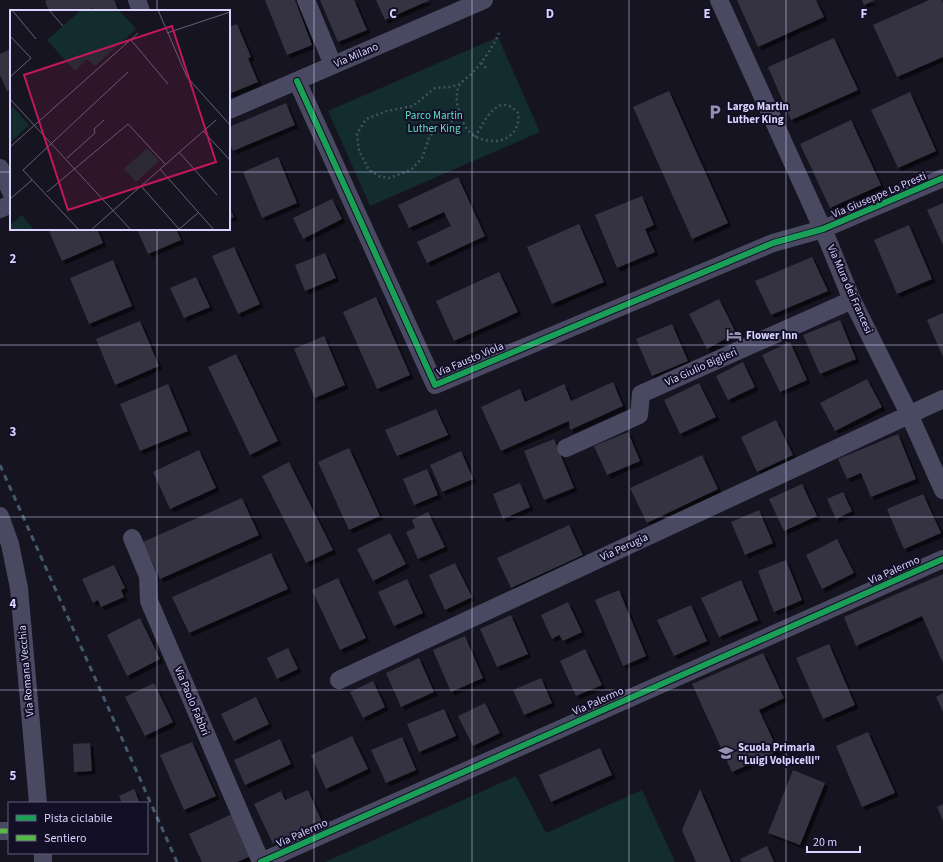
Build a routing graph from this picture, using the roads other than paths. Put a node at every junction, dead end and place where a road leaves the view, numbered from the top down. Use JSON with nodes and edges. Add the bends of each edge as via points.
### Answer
{"nodes":[{"id":1,"x":137,"y":0,"type":"edge"},
{"id":2,"x":306,"y":0,"type":"edge"},
{"id":3,"x":719,"y":0,"type":"edge"},
{"id":4,"x":477,"y":1,"type":"edge"},
{"id":5,"x":141,"y":10,"type":"edge"},
{"id":6,"x":333,"y":65,"type":"junction"},
{"id":7,"x":297,"y":81,"type":"junction"},
{"id":8,"x":230,"y":110,"type":"edge"},
{"id":9,"x":0,"y":168,"type":"edge"},
{"id":10,"x":943,"y":178,"type":"edge"},
{"id":11,"x":10,"y":190,"type":"edge"},
{"id":12,"x":10,"y":204,"type":"edge"},
{"id":13,"x":0,"y":209,"type":"edge"},
{"id":14,"x":823,"y":229,"type":"junction"},
{"id":15,"x":852,"y":300,"type":"junction"},
{"id":16,"x":943,"y":399,"type":"edge"},
{"id":17,"x":909,"y":414,"type":"junction"},
{"id":18,"x":566,"y":448,"type":"dead end"},
{"id":19,"x":943,"y":490,"type":"edge"},
{"id":20,"x":0,"y":516,"type":"edge"},
{"id":21,"x":132,"y":538,"type":"dead end"},
{"id":22,"x":943,"y":559,"type":"edge"},
{"id":23,"x":339,"y":680,"type":"dead end"},
{"id":24,"x":38,"y":802,"type":"edge"},
{"id":25,"x":261,"y":862,"type":"edge"}],
"edges":[{"from":1,"to":5,"type":"street"},
{"from":2,"to":6,"type":"street"},
{"from":3,"to":14,"type":"street","name":"Via Mura dei Francesi"},
{"from":4,"to":6,"type":"street","name":"Via Milano"},
{"from":6,"to":7,"type":"street","name":"Via Milano"},
{"from":7,"to":8,"type":"street","name":"Via Milano"},
{"from":7,"to":14,"type":"street","name":"Via Fausto Viola","via":[[434,385],[773,243]]},
{"from":9,"to":11,"type":"street"},
{"from":10,"to":14,"type":"street","name":"Via Giuseppe Lo Presti"},
{"from":12,"to":13,"type":"street"},
{"from":14,"to":15,"type":"street","name":"Via Mura dei Francesi"},
{"from":15,"to":17,"type":"street","name":"Via Mura dei Francesi"},
{"from":15,"to":18,"type":"street","name":"Via Giulio Biglieri","via":[[641,394],[639,415]]},
{"from":16,"to":17,"type":"street","name":"Via Perugia"},
{"from":17,"to":19,"type":"street","name":"Via Mura dei Francesi"},
{"from":17,"to":23,"type":"street","name":"Via Perugia"},
{"from":20,"to":24,"type":"street","name":"Via Romana Vecchia","via":[[10,544],[19,588]]},
{"from":21,"to":25,"type":"street","name":"Via Paolo Fabbri","via":[[148,576],[149,601]]},
{"from":22,"to":25,"type":"street","name":"Via Palermo"}]}
